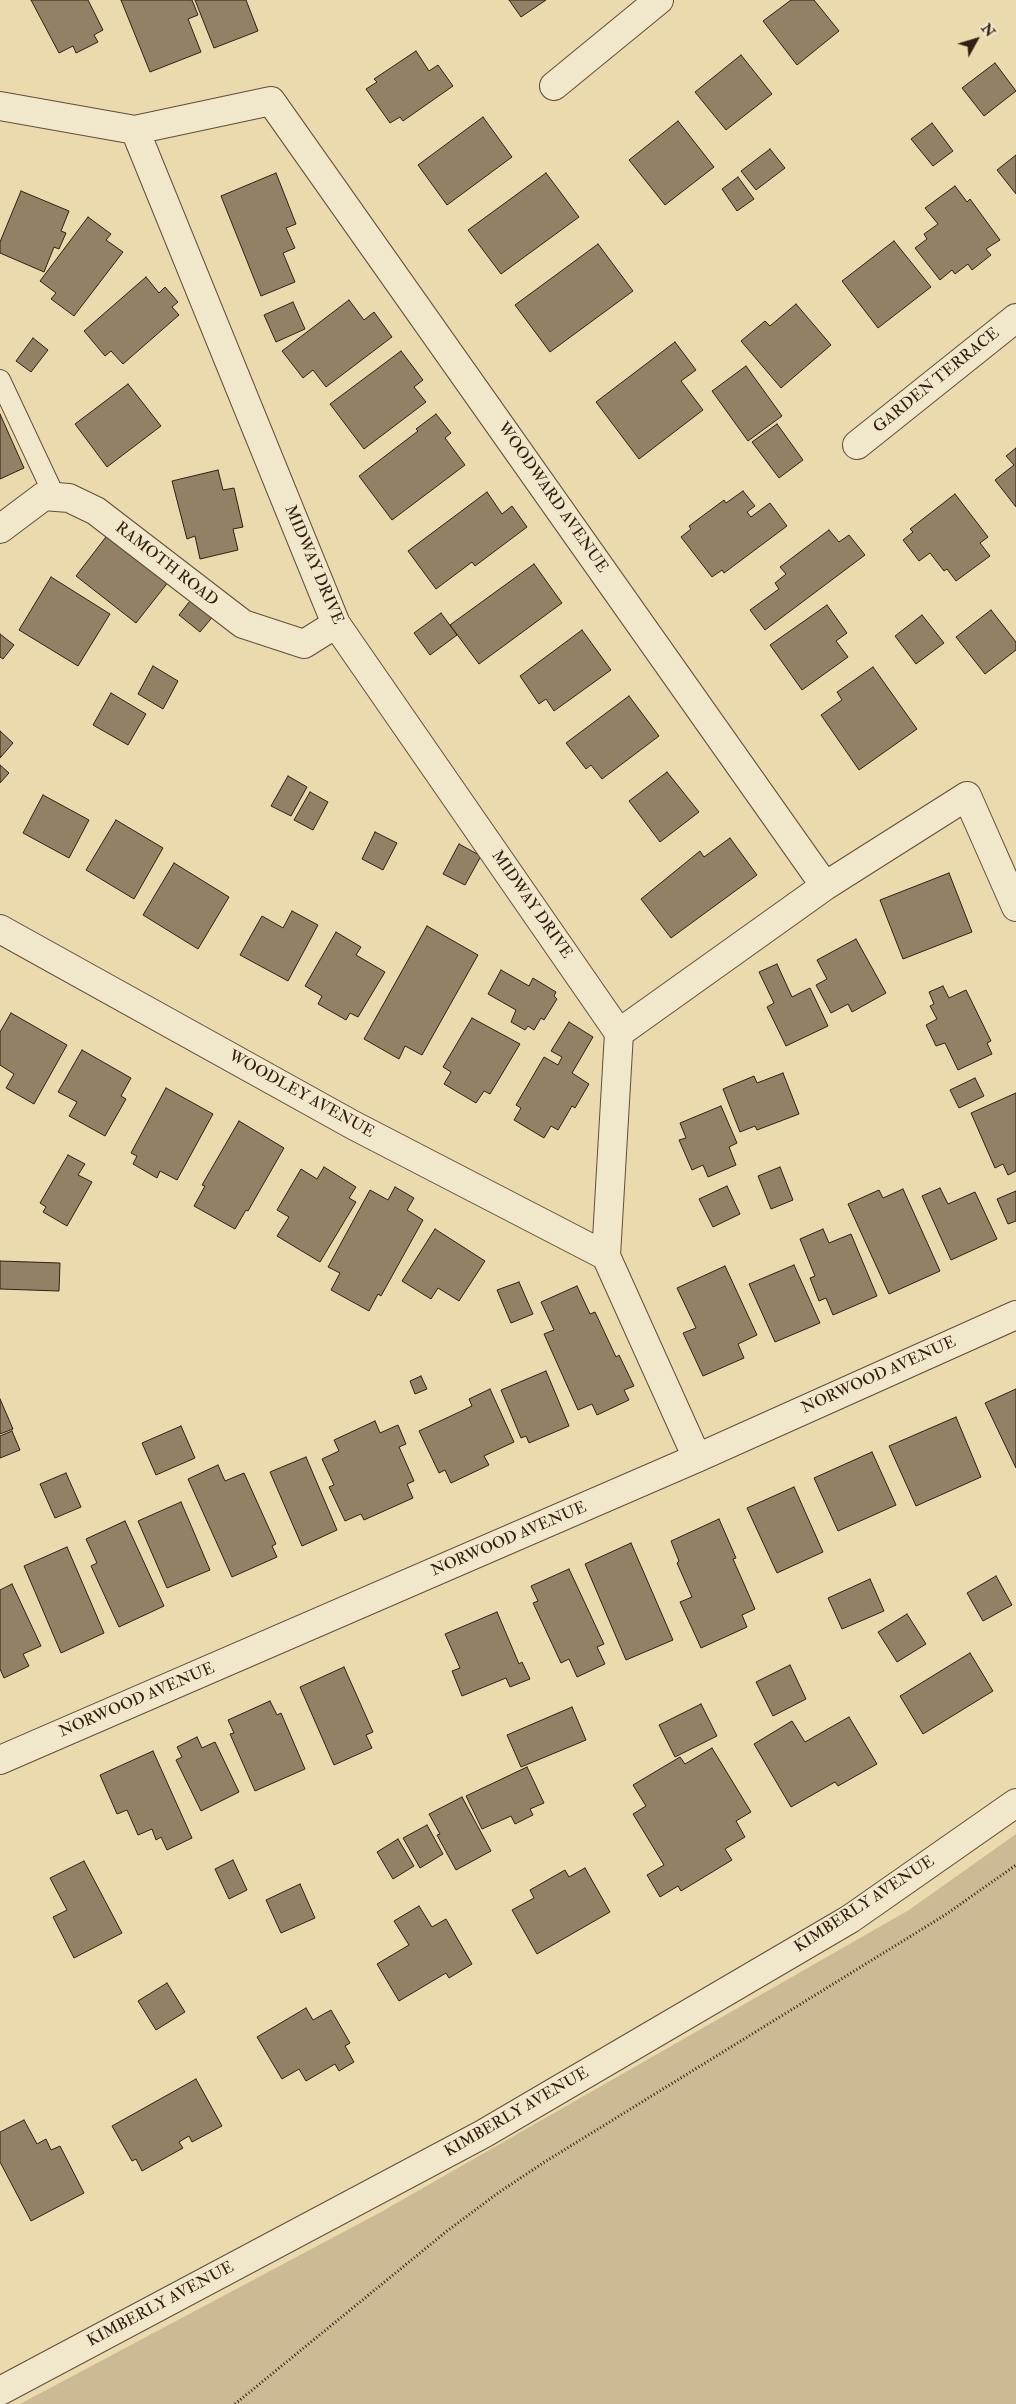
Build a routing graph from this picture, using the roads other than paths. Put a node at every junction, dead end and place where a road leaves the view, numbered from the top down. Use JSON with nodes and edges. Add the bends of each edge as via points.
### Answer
{"nodes":[{"id":1,"x":659,"y":0,"type":"edge"},
{"id":2,"x":554,"y":86,"type":"dead end"},
{"id":3,"x":0,"y":106,"type":"edge"},
{"id":4,"x":135,"y":130,"type":"junction"},
{"id":5,"x":1016,"y":318,"type":"edge"},
{"id":6,"x":0,"y":380,"type":"edge"},
{"id":7,"x":857,"y":445,"type":"dead end"},
{"id":8,"x":56,"y":497,"type":"junction"},
{"id":9,"x":0,"y":529,"type":"edge"},
{"id":10,"x":336,"y":624,"type":"junction"},
{"id":11,"x":825,"y":886,"type":"junction"},
{"id":12,"x":1016,"y":907,"type":"edge"},
{"id":13,"x":0,"y":929,"type":"edge"},
{"id":14,"x":619,"y":1033,"type":"junction"},
{"id":15,"x":606,"y":1256,"type":"junction"},
{"id":16,"x":1016,"y":1315,"type":"edge"},
{"id":17,"x":697,"y":1458,"type":"junction"},
{"id":18,"x":0,"y":1760,"type":"edge"},
{"id":19,"x":1016,"y":1803,"type":"edge"},
{"id":20,"x":0,"y":2391,"type":"edge"}],
"edges":[{"from":1,"to":2,"type":"street"},
{"from":3,"to":4,"type":"street","name":"WOODWARD AVENUE"},
{"from":4,"to":10,"type":"street","name":"MIDWAY DRIVE"},
{"from":4,"to":11,"type":"street","name":"WOODWARD AVENUE","via":[[271,100]]},
{"from":5,"to":7,"type":"street","name":"GARDEN TERRACE"},
{"from":6,"to":8,"type":"lane"},
{"from":8,"to":9,"type":"street","via":[[44,496]]},
{"from":8,"to":10,"type":"street","name":"RAMOTH ROAD","via":[[69,498],[96,511],[243,624],[304,644]]},
{"from":10,"to":14,"type":"street","name":"MIDWAY DRIVE"},
{"from":11,"to":12,"type":"street","via":[[967,796]]},
{"from":11,"to":14,"type":"street"},
{"from":13,"to":15,"type":"street","name":"WOODLEY AVENUE","via":[[353,1125]]},
{"from":14,"to":15,"type":"street"},
{"from":15,"to":17,"type":"street"},
{"from":16,"to":17,"type":"street","name":"NORWOOD AVENUE"},
{"from":17,"to":18,"type":"street","name":"NORWOOD AVENUE"},
{"from":19,"to":20,"type":"street","name":"KIMBERLY AVENUE","via":[[850,1920],[483,2134]]}]}
